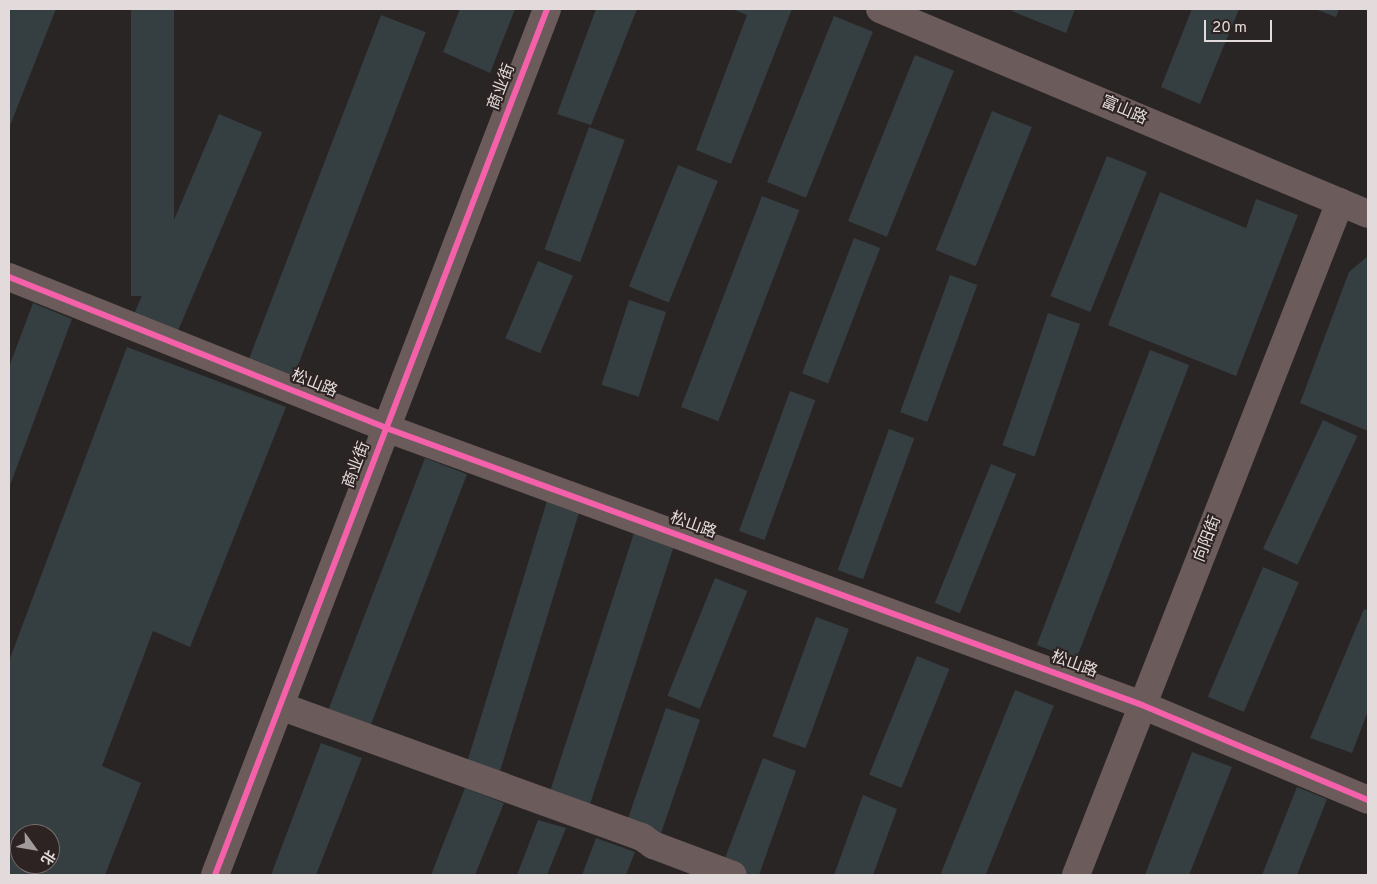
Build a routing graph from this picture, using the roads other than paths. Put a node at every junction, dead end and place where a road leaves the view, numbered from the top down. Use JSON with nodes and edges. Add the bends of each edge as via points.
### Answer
{"nodes":[{"id":1,"x":547,"y":9,"type":"edge"},
{"id":2,"x":880,"y":9,"type":"edge"},
{"id":3,"x":1340,"y":202,"type":"junction"},
{"id":4,"x":1368,"y":214,"type":"edge"},
{"id":5,"x":9,"y":277,"type":"edge"},
{"id":6,"x":386,"y":428,"type":"junction"},
{"id":7,"x":1142,"y":705,"type":"junction"},
{"id":8,"x":280,"y":706,"type":"junction"},
{"id":9,"x":1368,"y":800,"type":"edge"},
{"id":10,"x":215,"y":875,"type":"edge"},
{"id":11,"x":733,"y":875,"type":"edge"},
{"id":12,"x":1076,"y":875,"type":"edge"}],
"edges":[{"from":1,"to":6,"type":"street","name":"商业街"},
{"from":2,"to":3,"type":"street","name":"富山路"},
{"from":3,"to":4,"type":"street","name":"富山路"},
{"from":3,"to":7,"type":"street","name":"向阳街"},
{"from":5,"to":6,"type":"street","name":"松山路"},
{"from":6,"to":7,"type":"street","name":"松山路"},
{"from":6,"to":8,"type":"street","name":"商业街"},
{"from":7,"to":9,"type":"street","name":"松山路"},
{"from":7,"to":12,"type":"street","name":"向阳街"},
{"from":8,"to":10,"type":"street","name":"商业街"},
{"from":8,"to":11,"type":"street","via":[[642,836],[653,845]]}]}
